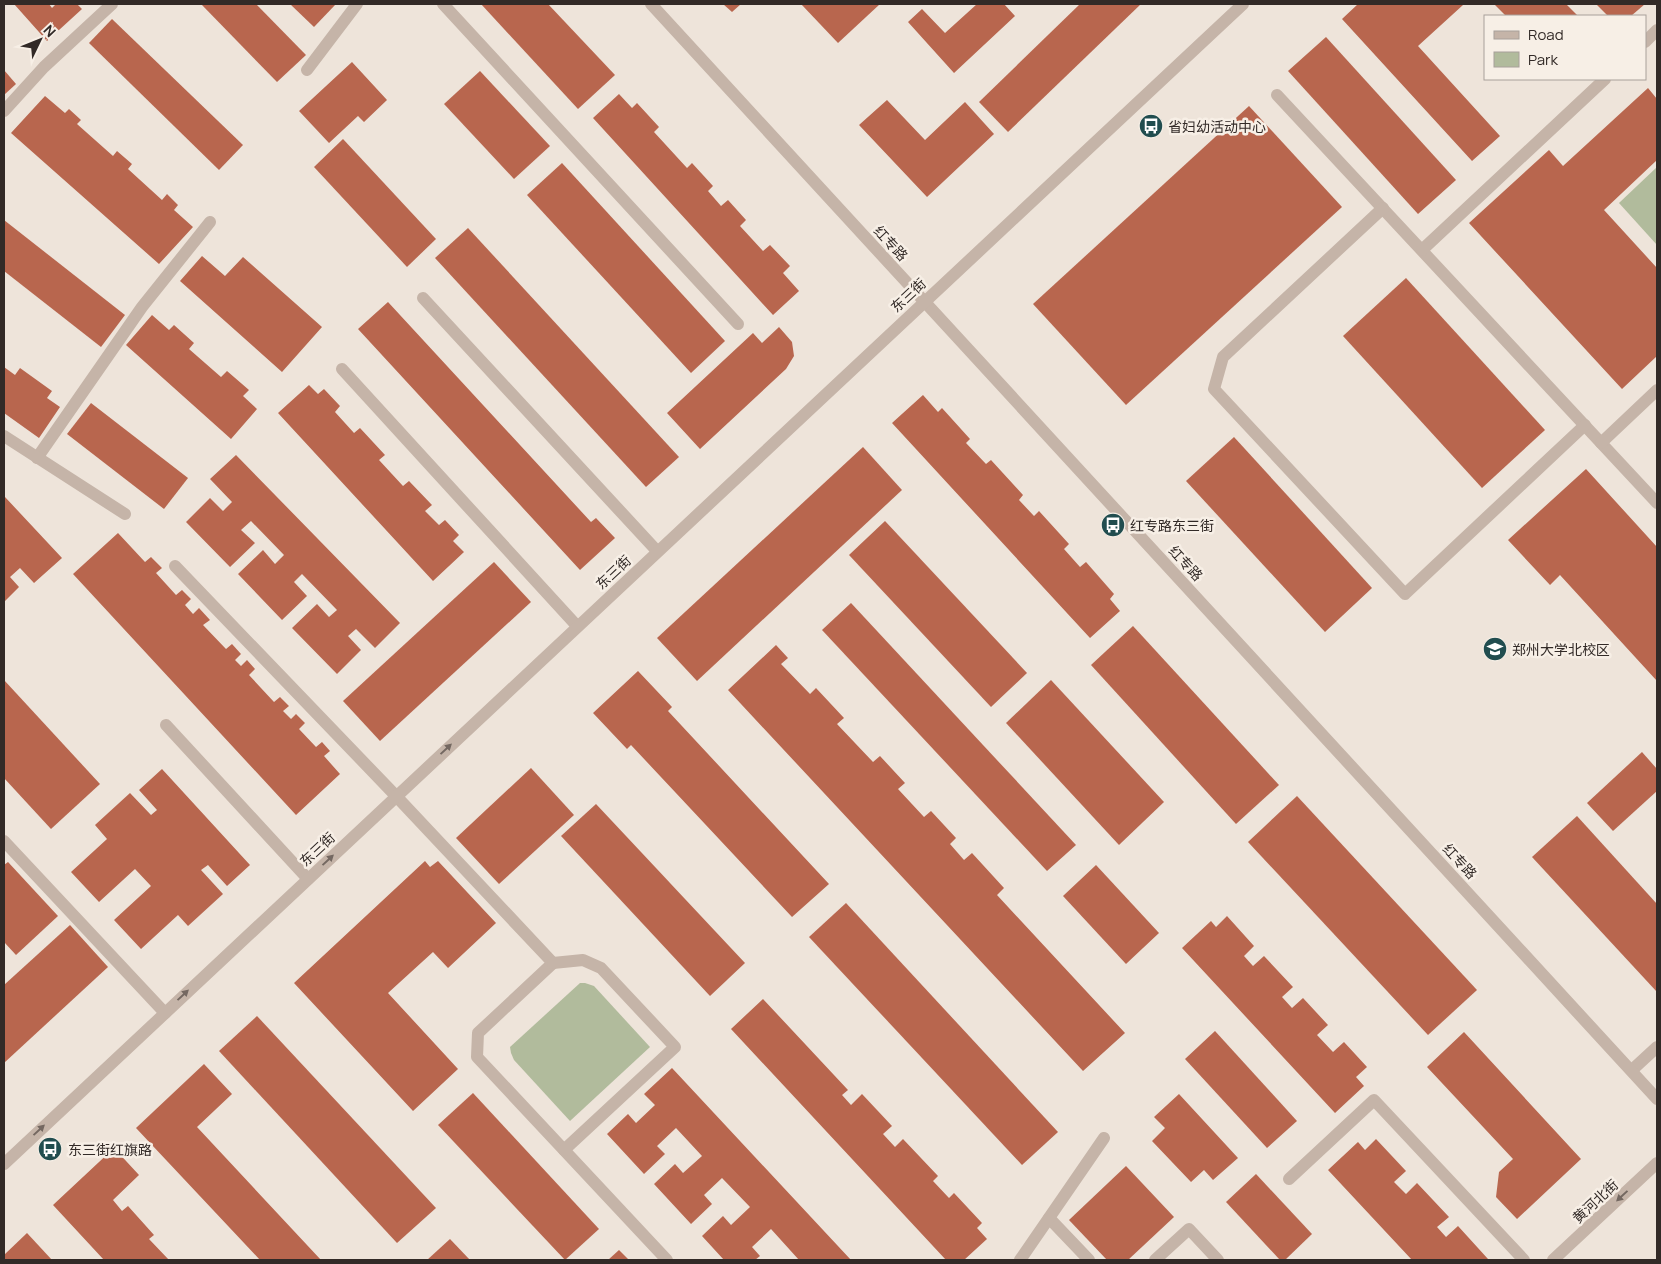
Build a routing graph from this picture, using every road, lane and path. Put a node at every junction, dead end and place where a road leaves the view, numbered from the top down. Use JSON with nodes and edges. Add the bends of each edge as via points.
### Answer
{"nodes":[{"id":1,"x":112,"y":4,"type":"edge"},
{"id":2,"x":357,"y":4,"type":"edge"},
{"id":3,"x":443,"y":4,"type":"edge"},
{"id":4,"x":652,"y":4,"type":"edge"},
{"id":5,"x":1243,"y":4,"type":"edge"},
{"id":6,"x":1657,"y":30,"type":"edge"},
{"id":7,"x":1646,"y":41,"type":"edge"},
{"id":8,"x":307,"y":70,"type":"dead end"},
{"id":9,"x":1604,"y":80,"type":"edge"},
{"id":10,"x":1277,"y":95,"type":"dead end"},
{"id":11,"x":4,"y":111,"type":"edge"},
{"id":12,"x":1382,"y":208,"type":"junction"},
{"id":13,"x":210,"y":222,"type":"dead end"},
{"id":14,"x":1422,"y":250,"type":"junction"},
{"id":15,"x":423,"y":298,"type":"dead end"},
{"id":16,"x":924,"y":301,"type":"junction"},
{"id":17,"x":738,"y":324,"type":"dead end"},
{"id":18,"x":342,"y":369,"type":"dead end"},
{"id":19,"x":1657,"y":390,"type":"edge"},
{"id":20,"x":1585,"y":426,"type":"junction"},
{"id":21,"x":4,"y":436,"type":"edge"},
{"id":22,"x":1601,"y":442,"type":"junction"},
{"id":23,"x":37,"y":458,"type":"junction"},
{"id":24,"x":1657,"y":503,"type":"edge"},
{"id":25,"x":126,"y":514,"type":"dead end"},
{"id":26,"x":656,"y":551,"type":"junction"},
{"id":27,"x":175,"y":566,"type":"dead end"},
{"id":28,"x":577,"y":626,"type":"junction"},
{"id":29,"x":166,"y":725,"type":"dead end"},
{"id":30,"x":396,"y":796,"type":"junction"},
{"id":31,"x":4,"y":841,"type":"edge"},
{"id":32,"x":308,"y":879,"type":"junction"},
{"id":33,"x":552,"y":963,"type":"junction"},
{"id":34,"x":165,"y":1013,"type":"junction"},
{"id":35,"x":1657,"y":1047,"type":"edge"},
{"id":36,"x":1632,"y":1070,"type":"junction"},
{"id":37,"x":1657,"y":1098,"type":"edge"},
{"id":38,"x":1104,"y":1138,"type":"dead end"},
{"id":39,"x":564,"y":1150,"type":"junction"},
{"id":40,"x":1657,"y":1163,"type":"edge"},
{"id":41,"x":4,"y":1164,"type":"edge"},
{"id":42,"x":1288,"y":1179,"type":"dead end"},
{"id":43,"x":1049,"y":1218,"type":"junction"},
{"id":44,"x":667,"y":1260,"type":"edge"},
{"id":45,"x":1020,"y":1260,"type":"edge"},
{"id":46,"x":1089,"y":1260,"type":"edge"},
{"id":47,"x":1155,"y":1260,"type":"edge"},
{"id":48,"x":1218,"y":1260,"type":"edge"},
{"id":49,"x":1524,"y":1260,"type":"edge"},
{"id":50,"x":1553,"y":1260,"type":"edge"}],
"edges":[{"from":1,"to":11,"type":"street","via":[[44,67]]},
{"from":2,"to":8,"type":"street"},
{"from":3,"to":17,"type":"street"},
{"from":4,"to":16,"type":"street","name":"红专路"},
{"from":5,"to":16,"type":"street","name":"东三街"},
{"from":6,"to":7,"type":"street"},
{"from":9,"to":14,"type":"street"},
{"from":10,"to":12,"type":"street"},
{"from":12,"to":14,"type":"street"},
{"from":12,"to":20,"type":"street","via":[[1223,357],[1214,389],[1234,411],[1405,594]]},
{"from":13,"to":23,"type":"street","via":[[142,307]]},
{"from":14,"to":20,"type":"street"},
{"from":15,"to":26,"type":"street"},
{"from":16,"to":26,"type":"street","name":"东三街"},
{"from":16,"to":36,"type":"street","name":"红专路"},
{"from":18,"to":28,"type":"street"},
{"from":19,"to":22,"type":"street"},
{"from":20,"to":22,"type":"street"},
{"from":21,"to":23,"type":"street"},
{"from":22,"to":24,"type":"street"},
{"from":23,"to":25,"type":"street"},
{"from":26,"to":28,"type":"street","name":"东三街"},
{"from":27,"to":30,"type":"street"},
{"from":30,"to":28,"type":"street","name":"东三街","one_way":true},
{"from":29,"to":32,"type":"street"},
{"from":32,"to":30,"type":"street","name":"东三街","one_way":true},
{"from":30,"to":33,"type":"street"},
{"from":31,"to":34,"type":"street"},
{"from":34,"to":32,"type":"street","name":"东三街","one_way":true},
{"from":33,"to":39,"type":"street","via":[[478,1033],[477,1057]]},
{"from":33,"to":39,"type":"street","via":[[583,960],[601,968],[675,1047]]},
{"from":41,"to":34,"type":"street","name":"东三街","one_way":true},
{"from":35,"to":36,"type":"street"},
{"from":36,"to":37,"type":"street","name":"红专路"},
{"from":38,"to":43,"type":"street"},
{"from":39,"to":44,"type":"street"},
{"from":40,"to":50,"type":"street","name":"黄河北街","one_way":true},
{"from":42,"to":49,"type":"street","via":[[1374,1100]]},
{"from":43,"to":45,"type":"street"},
{"from":43,"to":46,"type":"street"},
{"from":47,"to":48,"type":"street","via":[[1189,1229]]}]}
